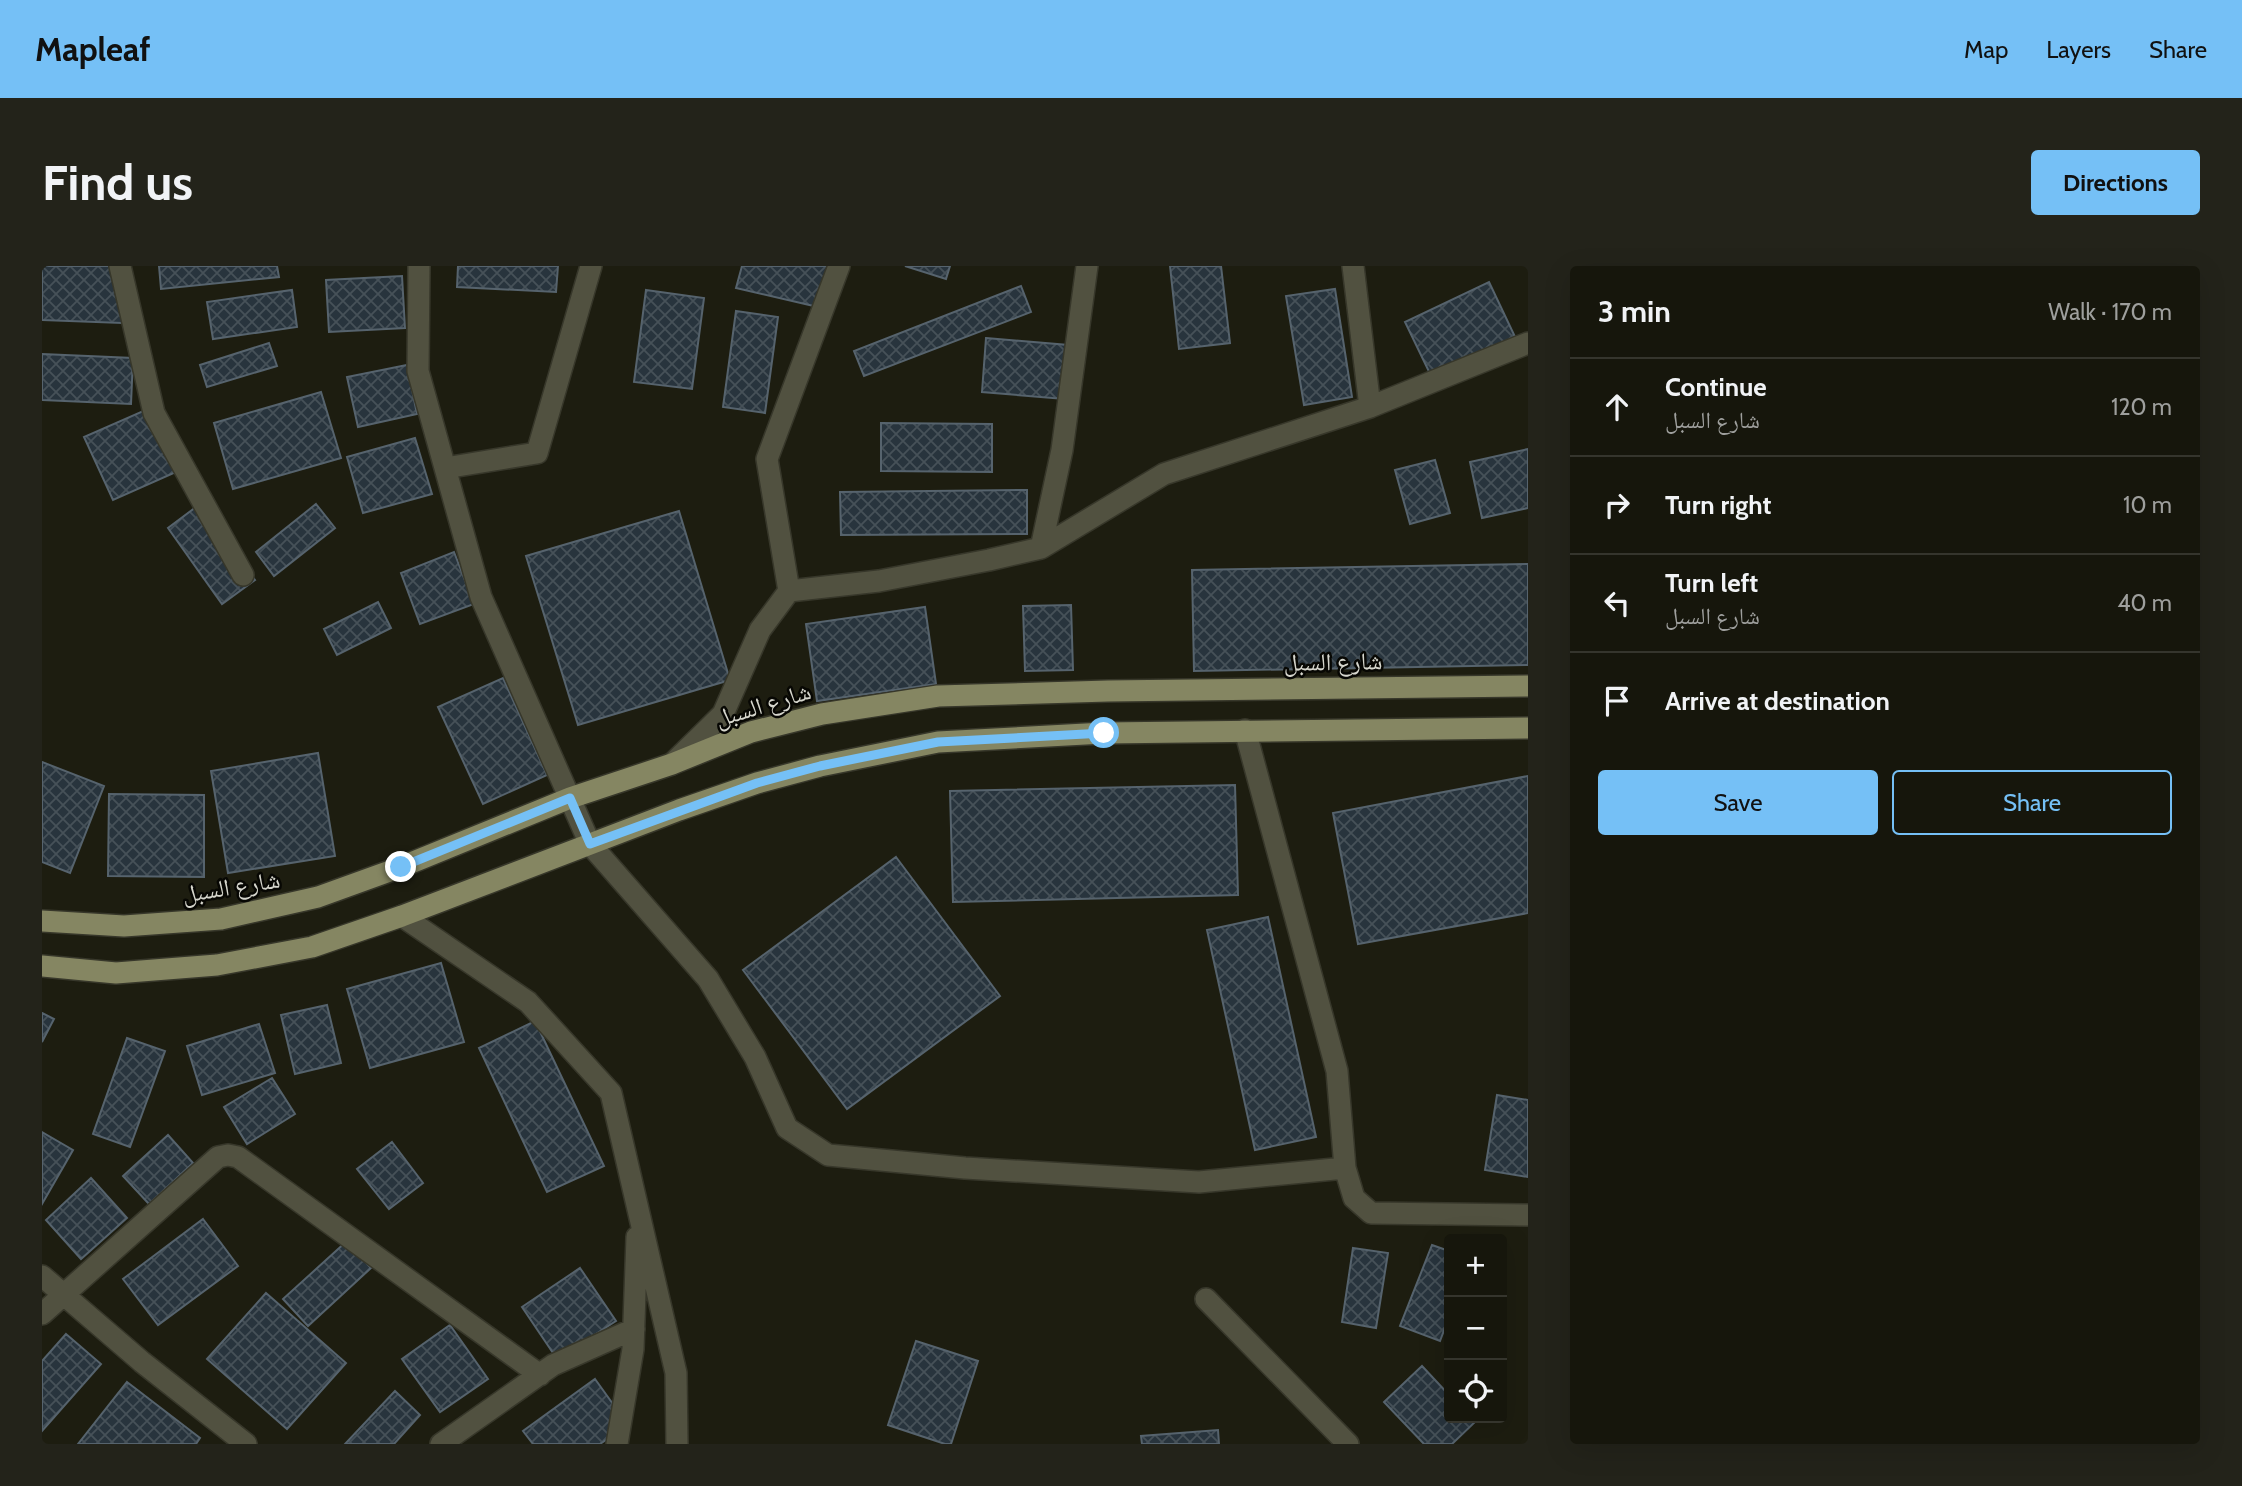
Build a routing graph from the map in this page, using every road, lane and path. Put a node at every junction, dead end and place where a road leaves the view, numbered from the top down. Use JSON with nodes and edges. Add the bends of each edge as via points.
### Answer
{"nodes":[{"id":1,"x":120,"y":266,"type":"edge"},
{"id":2,"x":419,"y":266,"type":"edge"},
{"id":3,"x":591,"y":266,"type":"edge"},
{"id":4,"x":839,"y":266,"type":"edge"},
{"id":5,"x":1087,"y":266,"type":"edge"},
{"id":6,"x":1353,"y":266,"type":"edge"},
{"id":7,"x":1528,"y":343,"type":"edge"},
{"id":8,"x":1370,"y":407,"type":"junction"},
{"id":9,"x":445,"y":467,"type":"junction"},
{"id":10,"x":1041,"y":548,"type":"junction"},
{"id":11,"x":243,"y":575,"type":"dead end"},
{"id":12,"x":789,"y":591,"type":"junction"},
{"id":13,"x":1528,"y":686,"type":"edge"},
{"id":14,"x":1528,"y":729,"type":"edge"},
{"id":15,"x":1245,"y":730,"type":"junction"},
{"id":16,"x":672,"y":764,"type":"junction"},
{"id":17,"x":570,"y":798,"type":"junction"},
{"id":18,"x":590,"y":844,"type":"junction"},
{"id":19,"x":402,"y":916,"type":"junction"},
{"id":20,"x":42,"y":921,"type":"edge"},
{"id":21,"x":42,"y":966,"type":"edge"},
{"id":22,"x":1345,"y":1168,"type":"junction"},
{"id":23,"x":638,"y":1210,"type":"junction"},
{"id":24,"x":1528,"y":1215,"type":"edge"},
{"id":25,"x":42,"y":1276,"type":"edge"},
{"id":26,"x":63,"y":1294,"type":"junction"},
{"id":27,"x":1206,"y":1299,"type":"dead end"},
{"id":28,"x":42,"y":1314,"type":"edge"},
{"id":29,"x":634,"y":1329,"type":"junction"},
{"id":30,"x":540,"y":1375,"type":"junction"},
{"id":31,"x":246,"y":1444,"type":"edge"},
{"id":32,"x":441,"y":1444,"type":"edge"},
{"id":33,"x":617,"y":1444,"type":"edge"},
{"id":34,"x":677,"y":1444,"type":"edge"},
{"id":35,"x":1348,"y":1444,"type":"edge"}],
"edges":[{"from":1,"to":11,"type":"street","via":[[154,413]]},
{"from":2,"to":9,"type":"street","via":[[418,372]]},
{"from":3,"to":9,"type":"street","via":[[537,453]]},
{"from":4,"to":12,"type":"street","via":[[767,459]]},
{"from":5,"to":10,"type":"street","via":[[1062,450]]},
{"from":6,"to":8,"type":"street"},
{"from":7,"to":8,"type":"street"},
{"from":8,"to":10,"type":"street","via":[[1164,474]]},
{"from":9,"to":17,"type":"street","via":[[481,597]]},
{"from":10,"to":12,"type":"street","via":[[879,580]]},
{"from":12,"to":16,"type":"street","via":[[760,630],[723,714]]},
{"from":13,"to":16,"type":"main road","name":"شارع السبل","via":[[938,696],[810,717],[751,732]]},
{"from":14,"to":15,"type":"main road"},
{"from":15,"to":18,"type":"main road","via":[[938,742],[757,783]]},
{"from":15,"to":22,"type":"street","via":[[1338,1071]]},
{"from":16,"to":17,"type":"main road","name":"شارع السبل"},
{"from":17,"to":18,"type":"street"},
{"from":17,"to":20,"type":"main road","name":"شارع السبل","via":[[318,897],[221,919],[124,926]]},
{"from":18,"to":19,"type":"main road"},
{"from":18,"to":22,"type":"street","via":[[708,979],[755,1057],[787,1128],[828,1155],[1199,1182]]},
{"from":19,"to":21,"type":"main road","via":[[312,947],[217,965],[116,973]]},
{"from":19,"to":23,"type":"street","via":[[528,1002],[611,1093]]},
{"from":22,"to":24,"type":"street","via":[[1354,1198],[1371,1213]]},
{"from":23,"to":29,"type":"street"},
{"from":23,"to":34,"type":"street","via":[[677,1373]]},
{"from":25,"to":26,"type":"street"},
{"from":26,"to":28,"type":"street"},
{"from":26,"to":30,"type":"street","via":[[218,1157],[228,1155],[238,1157]]},
{"from":26,"to":31,"type":"street"},
{"from":27,"to":35,"type":"street"},
{"from":29,"to":30,"type":"street"},
{"from":29,"to":33,"type":"street"},
{"from":30,"to":32,"type":"street"}]}
